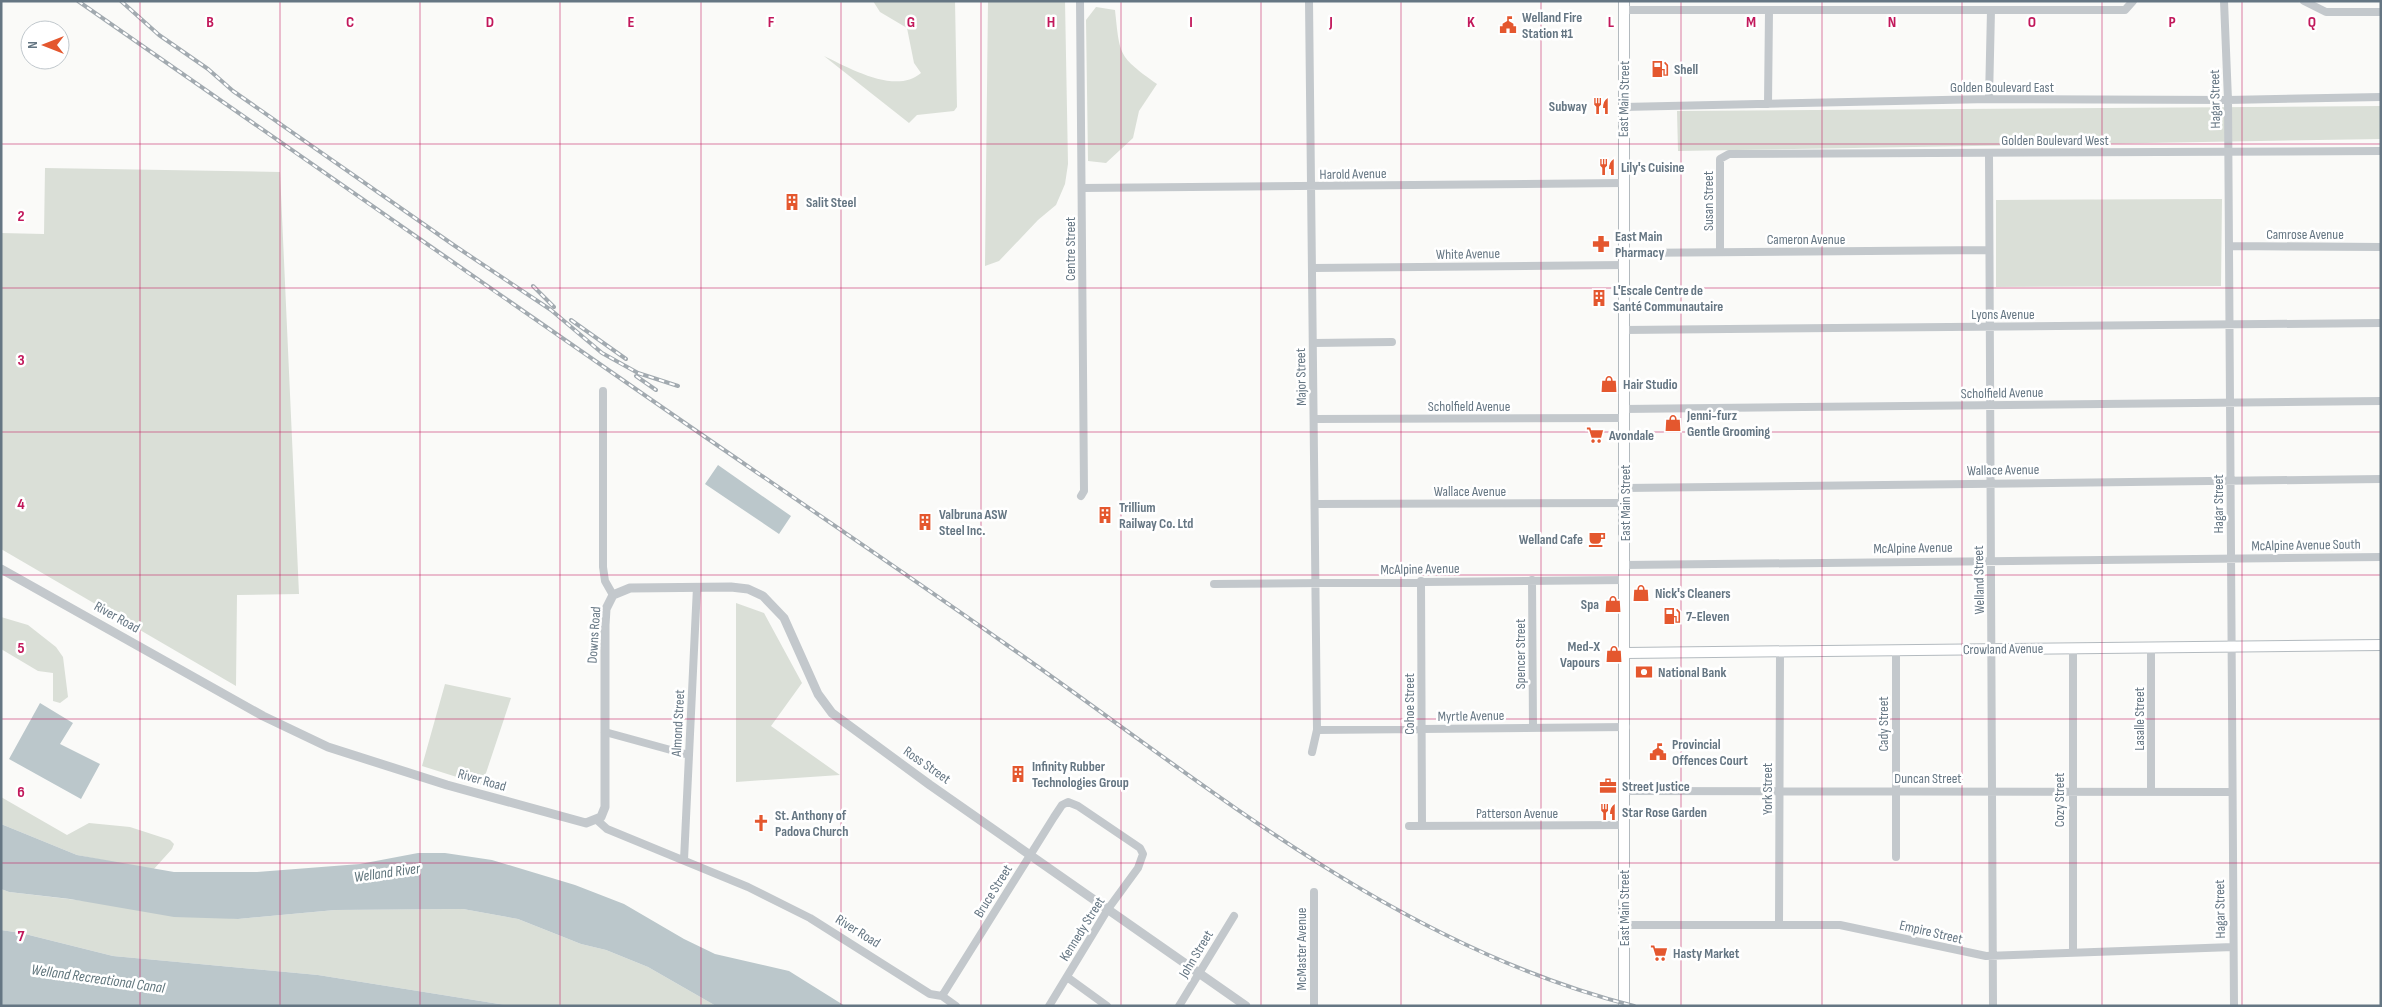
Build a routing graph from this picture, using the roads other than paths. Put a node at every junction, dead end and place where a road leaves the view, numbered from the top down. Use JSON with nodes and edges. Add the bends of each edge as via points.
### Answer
{"nodes":[{"id":1,"x":1080,"y":1,"type":"edge"},
{"id":2,"x":1309,"y":1,"type":"edge"},
{"id":3,"x":1891,"y":1,"type":"edge"},
{"id":4,"x":2133,"y":1,"type":"edge"},
{"id":5,"x":2224,"y":1,"type":"edge"},
{"id":6,"x":2304,"y":1,"type":"edge"},
{"id":7,"x":1624,"y":6,"type":"edge"},
{"id":8,"x":1991,"y":10,"type":"junction"},
{"id":9,"x":1769,"y":11,"type":"junction"},
{"id":10,"x":1891,"y":11,"type":"junction"},
{"id":11,"x":2381,"y":12,"type":"edge"},
{"id":12,"x":2381,"y":97,"type":"edge"},
{"id":13,"x":1989,"y":99,"type":"junction"},
{"id":14,"x":2228,"y":100,"type":"junction"},
{"id":15,"x":1768,"y":104,"type":"junction"},
{"id":16,"x":1623,"y":107,"type":"junction"},
{"id":17,"x":2228,"y":151,"type":"junction"},
{"id":18,"x":2381,"y":151,"type":"edge"},
{"id":19,"x":1989,"y":153,"type":"junction"},
{"id":20,"x":1729,"y":154,"type":"joint"},
{"id":21,"x":1623,"y":183,"type":"junction"},
{"id":22,"x":1312,"y":187,"type":"junction"},
{"id":23,"x":1082,"y":188,"type":"junction"},
{"id":24,"x":2229,"y":246,"type":"junction"},
{"id":25,"x":2381,"y":248,"type":"edge"},
{"id":26,"x":1989,"y":250,"type":"junction"},
{"id":27,"x":1720,"y":252,"type":"junction"},
{"id":28,"x":1623,"y":253,"type":"junction"},
{"id":29,"x":1623,"y":265,"type":"junction"},
{"id":30,"x":1312,"y":268,"type":"junction"},
{"id":31,"x":2381,"y":323,"type":"edge"},
{"id":32,"x":2230,"y":325,"type":"junction"},
{"id":33,"x":1990,"y":326,"type":"junction"},
{"id":34,"x":1625,"y":330,"type":"junction"},
{"id":35,"x":1392,"y":342,"type":"dead end"},
{"id":36,"x":1314,"y":343,"type":"junction"},
{"id":37,"x":603,"y":391,"type":"dead end"},
{"id":38,"x":2381,"y":401,"type":"edge"},
{"id":39,"x":2230,"y":402,"type":"junction"},
{"id":40,"x":1991,"y":406,"type":"junction"},
{"id":41,"x":1624,"y":413,"type":"junction"},
{"id":42,"x":1314,"y":419,"type":"junction"},
{"id":43,"x":2381,"y":478,"type":"edge"},
{"id":44,"x":2231,"y":480,"type":"junction"},
{"id":45,"x":1991,"y":483,"type":"junction"},
{"id":46,"x":1625,"y":488,"type":"junction"},
{"id":47,"x":1081,"y":496,"type":"dead end"},
{"id":48,"x":1624,"y":503,"type":"junction"},
{"id":49,"x":1316,"y":504,"type":"junction"},
{"id":50,"x":2381,"y":557,"type":"edge"},
{"id":51,"x":2231,"y":559,"type":"junction"},
{"id":52,"x":1990,"y":560,"type":"junction"},
{"id":53,"x":1625,"y":565,"type":"junction"},
{"id":54,"x":1,"y":569,"type":"edge"},
{"id":55,"x":1532,"y":580,"type":"junction"},
{"id":56,"x":1625,"y":580,"type":"junction"},
{"id":57,"x":1421,"y":581,"type":"junction"},
{"id":58,"x":1317,"y":582,"type":"junction"},
{"id":59,"x":1214,"y":584,"type":"dead end"},
{"id":60,"x":697,"y":587,"type":"junction"},
{"id":61,"x":613,"y":595,"type":"junction"},
{"id":62,"x":2381,"y":645,"type":"edge"},
{"id":63,"x":2151,"y":647,"type":"junction"},
{"id":64,"x":2232,"y":647,"type":"junction"},
{"id":65,"x":1993,"y":648,"type":"junction"},
{"id":66,"x":2073,"y":648,"type":"junction"},
{"id":67,"x":1896,"y":651,"type":"junction"},
{"id":68,"x":1780,"y":652,"type":"junction"},
{"id":69,"x":1626,"y":653,"type":"junction"},
{"id":70,"x":1626,"y":727,"type":"junction"},
{"id":71,"x":1533,"y":728,"type":"junction"},
{"id":72,"x":1422,"y":729,"type":"junction"},
{"id":73,"x":1317,"y":730,"type":"junction"},
{"id":74,"x":605,"y":732,"type":"junction"},
{"id":75,"x":1312,"y":752,"type":"dead end"},
{"id":76,"x":689,"y":755,"type":"junction"},
{"id":77,"x":2072,"y":790,"type":"junction"},
{"id":78,"x":2151,"y":790,"type":"junction"},
{"id":79,"x":1625,"y":791,"type":"junction"},
{"id":80,"x":1780,"y":791,"type":"junction"},
{"id":81,"x":1896,"y":791,"type":"junction"},
{"id":82,"x":1993,"y":791,"type":"junction"},
{"id":83,"x":2231,"y":792,"type":"junction"},
{"id":84,"x":597,"y":820,"type":"junction"},
{"id":85,"x":1625,"y":825,"type":"junction"},
{"id":86,"x":1409,"y":826,"type":"dead end"},
{"id":87,"x":1422,"y":826,"type":"junction"},
{"id":88,"x":1031,"y":854,"type":"junction"},
{"id":89,"x":1896,"y":856,"type":"dead end"},
{"id":90,"x":684,"y":860,"type":"junction"},
{"id":91,"x":1138,"y":868,"type":"joint"},
{"id":92,"x":1314,"y":892,"type":"dead end"},
{"id":93,"x":1108,"y":909,"type":"junction"},
{"id":94,"x":1234,"y":916,"type":"dead end"},
{"id":95,"x":1624,"y":925,"type":"junction"},
{"id":96,"x":1779,"y":925,"type":"junction"},
{"id":97,"x":2234,"y":947,"type":"junction"},
{"id":98,"x":2073,"y":952,"type":"junction"},
{"id":99,"x":1993,"y":954,"type":"junction"},
{"id":100,"x":1200,"y":973,"type":"junction"},
{"id":101,"x":1067,"y":977,"type":"junction"},
{"id":102,"x":942,"y":996,"type":"junction"},
{"id":103,"x":956,"y":1006,"type":"edge"},
{"id":104,"x":1049,"y":1006,"type":"edge"},
{"id":105,"x":1107,"y":1006,"type":"edge"},
{"id":106,"x":1179,"y":1006,"type":"edge"},
{"id":107,"x":1246,"y":1006,"type":"edge"},
{"id":108,"x":1314,"y":1006,"type":"edge"},
{"id":109,"x":1624,"y":1006,"type":"edge"},
{"id":110,"x":1992,"y":1006,"type":"edge"},
{"id":111,"x":2234,"y":1006,"type":"edge"}],
"edges":[{"from":1,"to":23,"type":"street","name":"Centre Street"},
{"from":2,"to":22,"type":"street","name":"Major Street"},
{"from":3,"to":10,"type":"street"},
{"from":4,"to":8,"type":"street","via":[[2125,10]]},
{"from":5,"to":14,"type":"street","name":"Hagar Street"},
{"from":6,"to":11,"type":"street","via":[[2326,12]]},
{"from":7,"to":9,"type":"street"},
{"from":7,"to":16,"type":"main road","name":"East Main Street"},
{"from":8,"to":10,"type":"street"},
{"from":8,"to":13,"type":"street"},
{"from":9,"to":10,"type":"street"},
{"from":9,"to":15,"type":"street"},
{"from":12,"to":14,"type":"street","name":"Golden Boulevard East"},
{"from":13,"to":14,"type":"street","name":"Golden Boulevard East"},
{"from":13,"to":15,"type":"street","name":"Golden Boulevard East"},
{"from":14,"to":17,"type":"street","name":"Hagar Street"},
{"from":15,"to":16,"type":"street","name":"Golden Boulevard East"},
{"from":16,"to":21,"type":"main road","name":"East Main Street"},
{"from":17,"to":18,"type":"street","name":"Golden Boulevard West"},
{"from":17,"to":19,"type":"street","name":"Golden Boulevard West"},
{"from":17,"to":24,"type":"street","name":"Hagar Street"},
{"from":19,"to":20,"type":"street","name":"Golden Boulevard West"},
{"from":19,"to":26,"type":"street","name":"Welland Street"},
{"from":20,"to":27,"type":"street","name":"Susan Street","via":[[1720,159]]},
{"from":21,"to":22,"type":"street","name":"Harold Avenue"},
{"from":21,"to":28,"type":"main road","name":"East Main Street"},
{"from":22,"to":23,"type":"street","name":"Harold Avenue"},
{"from":22,"to":30,"type":"street","name":"Major Street"},
{"from":23,"to":47,"type":"street","name":"Centre Street","via":[[1084,491]]},
{"from":24,"to":25,"type":"street","name":"Camrose Avenue"},
{"from":24,"to":32,"type":"street","name":"Hagar Street"},
{"from":26,"to":27,"type":"street","name":"Cameron Avenue"},
{"from":26,"to":33,"type":"street","name":"Welland Street"},
{"from":27,"to":28,"type":"street","name":"Cameron Avenue"},
{"from":28,"to":29,"type":"main road","name":"East Main Street"},
{"from":29,"to":30,"type":"street","name":"White Avenue"},
{"from":29,"to":34,"type":"main road","name":"East Main Street"},
{"from":30,"to":36,"type":"street","name":"Major Street"},
{"from":31,"to":32,"type":"street","name":"Lyons Avenue"},
{"from":32,"to":33,"type":"street","name":"Lyons Avenue"},
{"from":32,"to":39,"type":"street","name":"Hagar Street"},
{"from":33,"to":34,"type":"street","name":"Lyons Avenue"},
{"from":33,"to":40,"type":"street","name":"Welland Street"},
{"from":34,"to":41,"type":"main road","name":"East Main Street"},
{"from":35,"to":36,"type":"street"},
{"from":36,"to":42,"type":"street","name":"Major Street"},
{"from":37,"to":61,"type":"street","name":"Downs Road","via":[[603,566],[605,581]]},
{"from":38,"to":39,"type":"street","name":"Scholfield Avenue"},
{"from":39,"to":40,"type":"street","name":"Scholfield Avenue"},
{"from":39,"to":44,"type":"street","name":"Hagar Street"},
{"from":40,"to":41,"type":"street","name":"Scholfield Avenue"},
{"from":40,"to":45,"type":"street","name":"Welland Street"},
{"from":41,"to":42,"type":"street","name":"Scholfield Avenue"},
{"from":41,"to":46,"type":"main road","name":"East Main Street"},
{"from":42,"to":49,"type":"street","name":"Major Street"},
{"from":43,"to":44,"type":"street","name":"Wallace Avenue"},
{"from":44,"to":45,"type":"street","name":"Wallace Avenue"},
{"from":44,"to":51,"type":"street","name":"Hagar Street"},
{"from":45,"to":46,"type":"street","name":"Wallace Avenue"},
{"from":45,"to":52,"type":"street","name":"Welland Street"},
{"from":46,"to":48,"type":"main road","name":"East Main Street"},
{"from":48,"to":49,"type":"street","name":"Wallace Avenue"},
{"from":48,"to":53,"type":"main road","name":"East Main Street"},
{"from":49,"to":58,"type":"street","name":"Major Street"},
{"from":50,"to":51,"type":"street","name":"McAlpine Avenue South"},
{"from":51,"to":52,"type":"street","name":"McAlpine Avenue"},
{"from":51,"to":64,"type":"street","name":"Hagar Street"},
{"from":52,"to":53,"type":"street","name":"McAlpine Avenue"},
{"from":52,"to":65,"type":"street","name":"Welland Street"},
{"from":53,"to":56,"type":"main road","name":"East Main Street"},
{"from":54,"to":84,"type":"street","name":"River Road","via":[[263,716],[328,747],[574,821]]},
{"from":55,"to":56,"type":"street","name":"McAlpine Avenue"},
{"from":55,"to":57,"type":"street","name":"McAlpine Avenue"},
{"from":55,"to":71,"type":"street","name":"Spencer Street"},
{"from":56,"to":69,"type":"main road","name":"East Main Street"},
{"from":57,"to":58,"type":"street","name":"McAlpine Avenue"},
{"from":57,"to":72,"type":"street","name":"Cohoe Street"},
{"from":58,"to":59,"type":"street","name":"McAlpine Avenue"},
{"from":58,"to":73,"type":"street","name":"Major Street"},
{"from":60,"to":61,"type":"street","name":"Ross Street","via":[[630,588]]},
{"from":60,"to":76,"type":"street","name":"Almond Street"},
{"from":60,"to":88,"type":"street","name":"Ross Street","via":[[739,587],[763,596],[784,618],[827,709]]},
{"from":61,"to":74,"type":"street","name":"Downs Road","via":[[606,609],[605,625]]},
{"from":62,"to":64,"type":"main road","name":"Crowland Avenue"},
{"from":63,"to":64,"type":"main road","name":"Crowland Avenue"},
{"from":63,"to":66,"type":"main road","name":"Crowland Avenue"},
{"from":63,"to":78,"type":"street","name":"Lasalle Street"},
{"from":64,"to":83,"type":"street","name":"Hagar Street"},
{"from":65,"to":66,"type":"main road","name":"Crowland Avenue"},
{"from":65,"to":67,"type":"main road","name":"Crowland Avenue"},
{"from":65,"to":82,"type":"street","name":"Welland Street"},
{"from":66,"to":77,"type":"street","name":"Cozy Street"},
{"from":67,"to":68,"type":"main road","name":"Crowland Avenue"},
{"from":67,"to":81,"type":"street","name":"Cady Street"},
{"from":68,"to":69,"type":"main road","name":"Crowland Avenue"},
{"from":68,"to":80,"type":"street","name":"York Street"},
{"from":69,"to":70,"type":"main road","name":"East Main Street"},
{"from":70,"to":71,"type":"street","name":"Myrtle Avenue"},
{"from":70,"to":79,"type":"main road","name":"East Main Street"},
{"from":71,"to":72,"type":"street","name":"Myrtle Avenue"},
{"from":72,"to":73,"type":"street","name":"Myrtle Avenue"},
{"from":72,"to":87,"type":"street","name":"Cohoe Street"},
{"from":73,"to":75,"type":"street","name":"Major Street"},
{"from":74,"to":76,"type":"street"},
{"from":74,"to":84,"type":"street","name":"Downs Road","via":[[605,807]]},
{"from":76,"to":90,"type":"street","name":"Almond Street"},
{"from":77,"to":78,"type":"street","name":"Duncan Street"},
{"from":77,"to":82,"type":"street","name":"Duncan Street"},
{"from":77,"to":98,"type":"street","name":"Cozy Street"},
{"from":78,"to":83,"type":"street","name":"Duncan Street"},
{"from":79,"to":80,"type":"street","name":"Duncan Street"},
{"from":79,"to":85,"type":"main road","name":"East Main Street"},
{"from":80,"to":81,"type":"street","name":"Duncan Street"},
{"from":80,"to":96,"type":"street","name":"York Street"},
{"from":81,"to":82,"type":"street","name":"Duncan Street"},
{"from":81,"to":89,"type":"street","name":"Cady Street"},
{"from":82,"to":99,"type":"street","name":"Welland Street"},
{"from":83,"to":97,"type":"street","name":"Hagar Street"},
{"from":84,"to":90,"type":"street","name":"River Road","via":[[607,829]]},
{"from":85,"to":87,"type":"street","name":"Patterson Avenue"},
{"from":85,"to":95,"type":"main road","name":"East Main Street"},
{"from":86,"to":87,"type":"street","name":"Patterson Avenue"},
{"from":88,"to":91,"type":"street","name":"Bruce Street","via":[[1062,805],[1069,802],[1140,848],[1143,854]]},
{"from":88,"to":93,"type":"street","name":"Ross Street"},
{"from":88,"to":102,"type":"street","name":"Bruce Street"},
{"from":90,"to":102,"type":"street","name":"River Road","via":[[810,918],[930,994]]},
{"from":91,"to":93,"type":"street","name":"Kennedy Street"},
{"from":92,"to":108,"type":"street","name":"McMaster Avenue"},
{"from":93,"to":100,"type":"street","name":"Ross Street"},
{"from":93,"to":101,"type":"street","name":"Kennedy Street"},
{"from":94,"to":100,"type":"street","name":"John Street"},
{"from":95,"to":96,"type":"street","name":"Empire Street"},
{"from":95,"to":109,"type":"main road","name":"East Main Street"},
{"from":96,"to":99,"type":"street","name":"Empire Street","via":[[1854,927],[1966,953]]},
{"from":97,"to":98,"type":"street","name":"Empire Street"},
{"from":97,"to":111,"type":"street","name":"Hagar Street"},
{"from":98,"to":99,"type":"street","name":"Empire Street"},
{"from":99,"to":110,"type":"street","name":"Welland Street"},
{"from":100,"to":106,"type":"street","name":"John Street"},
{"from":100,"to":107,"type":"street","name":"Ross Street"},
{"from":101,"to":104,"type":"street","name":"Kennedy Street"},
{"from":101,"to":105,"type":"street"},
{"from":102,"to":103,"type":"street","name":"River Road"}]}
